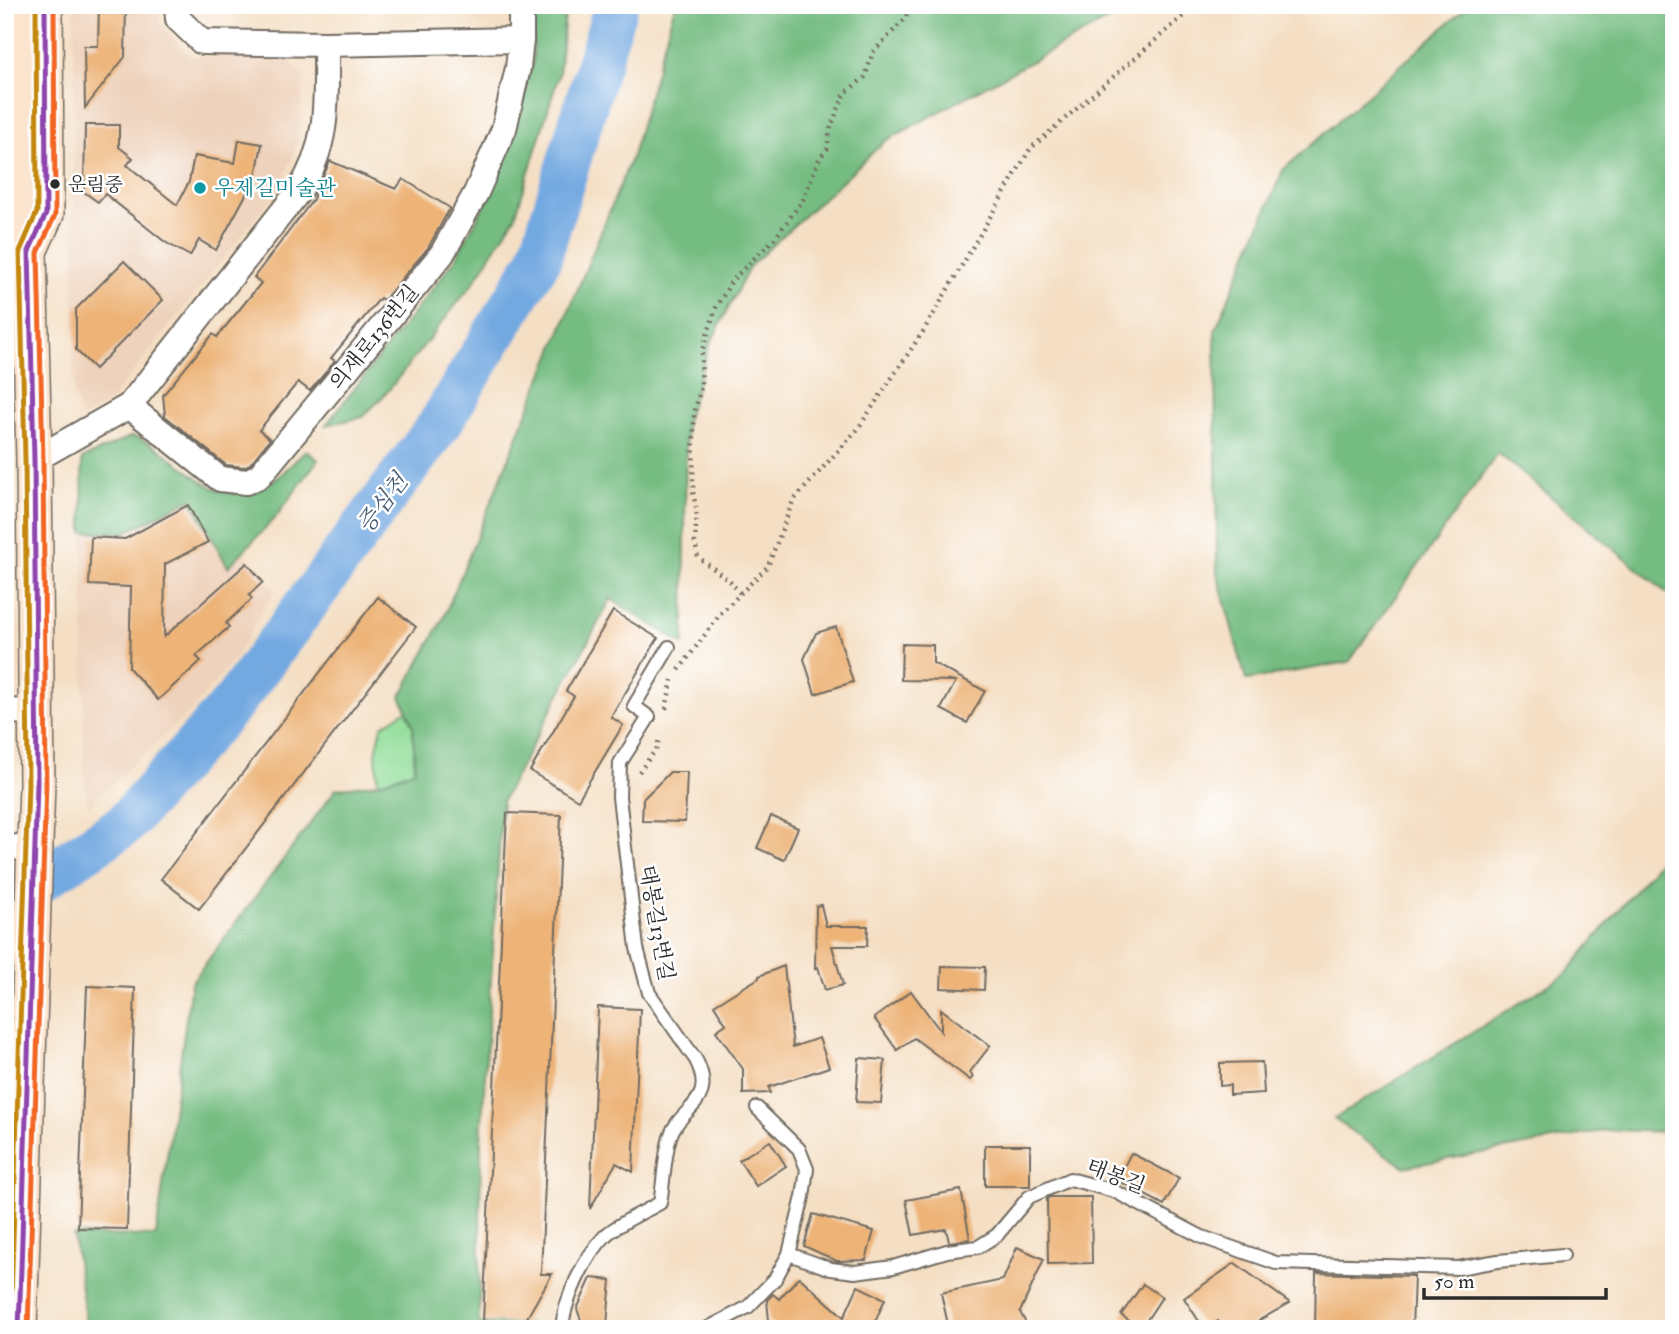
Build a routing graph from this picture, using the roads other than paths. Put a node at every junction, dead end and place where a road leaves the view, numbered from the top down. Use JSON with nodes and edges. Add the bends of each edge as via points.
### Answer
{"nodes":[{"id":1,"x":12,"y":5,"type":"edge"},
{"id":2,"x":45,"y":5,"type":"edge"},
{"id":3,"x":177,"y":5,"type":"edge"},
{"id":4,"x":521,"y":5,"type":"edge"},
{"id":5,"x":521,"y":40,"type":"junction"},
{"id":6,"x":326,"y":44,"type":"junction"},
{"id":7,"x":29,"y":251,"type":"junction"},
{"id":8,"x":18,"y":302,"type":"edge"},
{"id":9,"x":18,"y":354,"type":"edge"},
{"id":10,"x":129,"y":406,"type":"junction"},
{"id":11,"x":34,"y":460,"type":"junction"},
{"id":12,"x":669,"y":647,"type":"dead end"},
{"id":13,"x":21,"y":712,"type":"edge"},
{"id":14,"x":21,"y":847,"type":"edge"},
{"id":15,"x":757,"y":1108,"type":"dead end"},
{"id":16,"x":789,"y":1254,"type":"junction"},
{"id":17,"x":1563,"y":1255,"type":"dead end"},
{"id":18,"x":19,"y":1329,"type":"edge"},
{"id":19,"x":562,"y":1329,"type":"edge"},
{"id":20,"x":706,"y":1329,"type":"edge"}],
"edges":[{"from":1,"to":7,"type":"main road","via":[[13,209]]},
{"from":2,"to":7,"type":"main road","via":[[46,214]]},
{"from":3,"to":6,"type":"street","via":[[178,19],[202,42]]},
{"from":4,"to":5,"type":"street","name":"의재로136번길"},
{"from":5,"to":6,"type":"street"},
{"from":5,"to":10,"type":"street","name":"의재로136번길","via":[[504,129],[442,254],[259,476],[246,482],[220,479]]},
{"from":6,"to":10,"type":"street","via":[[322,139],[309,176]]},
{"from":7,"to":8,"type":"main road"},
{"from":8,"to":9,"type":"main road"},
{"from":9,"to":11,"type":"main road"},
{"from":10,"to":11,"type":"street"},
{"from":11,"to":13,"type":"main road"},
{"from":12,"to":19,"type":"lane","name":"태봉길13번길","via":[[634,706],[649,717],[620,763],[619,797],[637,948],[649,993],[696,1060],[702,1085],[698,1102],[670,1135],[660,1203],[606,1235],[584,1264],[563,1315]]},
{"from":13,"to":14,"type":"main road","via":[[37,784]]},
{"from":14,"to":18,"type":"main road","via":[[32,951]]},
{"from":15,"to":16,"type":"lane","via":[[799,1149],[807,1169]]},
{"from":16,"to":17,"type":"lane","name":"태봉길","via":[[855,1272],[978,1247],[996,1235],[1029,1197],[1070,1179],[1114,1191],[1202,1237],[1276,1263],[1458,1268]]},
{"from":16,"to":20,"type":"lane","via":[[775,1279],[748,1307]]}]}
